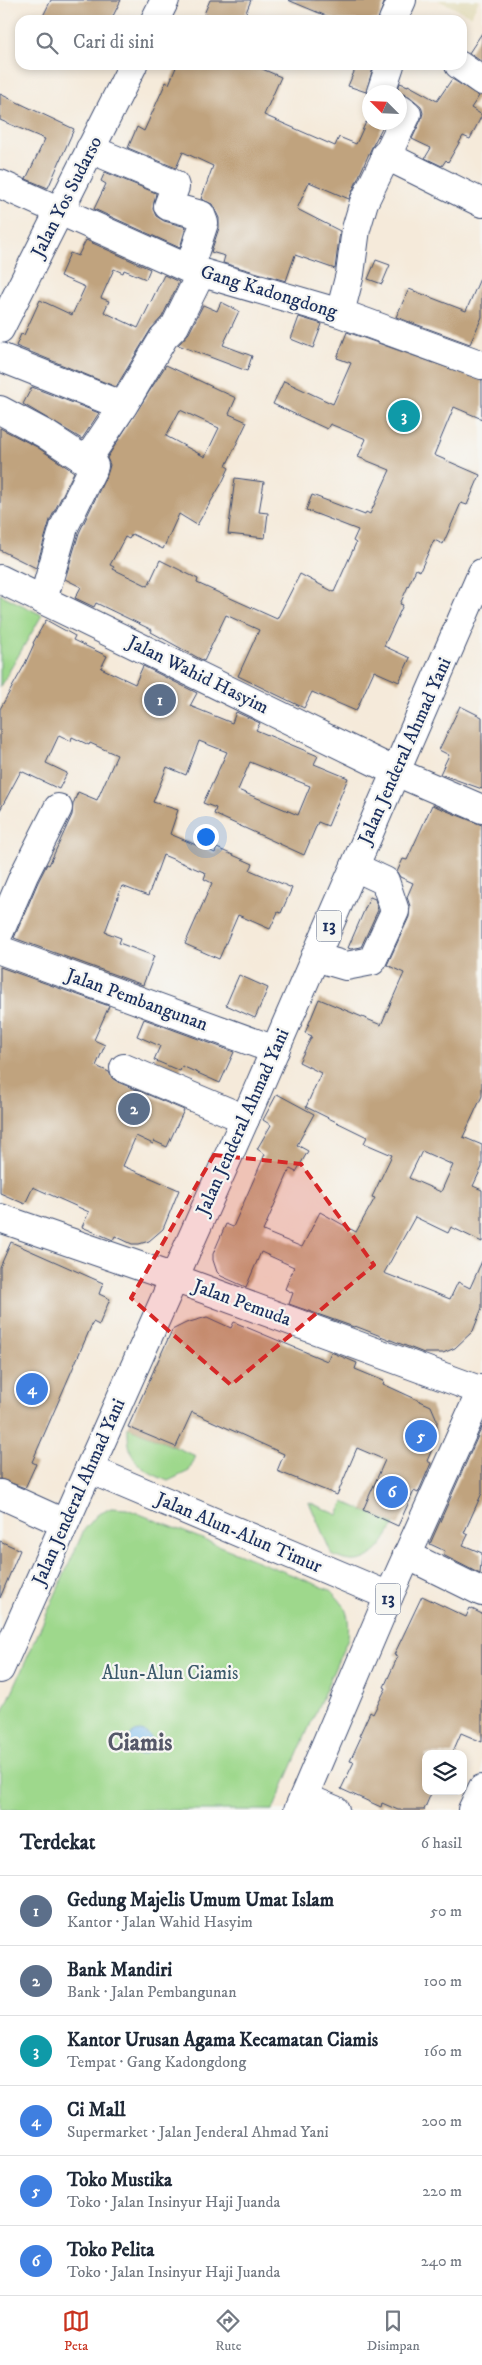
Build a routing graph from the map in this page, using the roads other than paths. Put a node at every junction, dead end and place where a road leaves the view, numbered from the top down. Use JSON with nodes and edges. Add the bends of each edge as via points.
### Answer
{"nodes":[{"id":1,"x":166,"y":0,"type":"edge"},
{"id":2,"x":402,"y":0,"type":"edge"},
{"id":3,"x":158,"y":15,"type":"edge"},
{"id":4,"x":394,"y":15,"type":"edge"},
{"id":5,"x":130,"y":70,"type":"edge"},
{"id":6,"x":388,"y":70,"type":"edge"},
{"id":7,"x":466,"y":70,"type":"edge"},
{"id":8,"x":482,"y":81,"type":"edge"},
{"id":9,"x":383,"y":85,"type":"edge"},
{"id":10,"x":398,"y":130,"type":"edge"},
{"id":11,"x":90,"y":149,"type":"junction"},
{"id":12,"x":385,"y":155,"type":"junction"},
{"id":13,"x":0,"y":184,"type":"edge"},
{"id":14,"x":482,"y":203,"type":"edge"},
{"id":15,"x":60,"y":211,"type":"junction"},
{"id":16,"x":195,"y":271,"type":"junction"},
{"id":17,"x":7,"y":301,"type":"edge"},
{"id":18,"x":340,"y":313,"type":"junction"},
{"id":19,"x":0,"y":329,"type":"edge"},
{"id":20,"x":0,"y":357,"type":"edge"},
{"id":21,"x":482,"y":365,"type":"edge"},
{"id":22,"x":123,"y":406,"type":"junction"},
{"id":23,"x":0,"y":410,"type":"edge"},
{"id":24,"x":87,"y":460,"type":"junction"},
{"id":25,"x":482,"y":573,"type":"edge"},
{"id":26,"x":0,"y":578,"type":"edge"},
{"id":27,"x":43,"y":600,"type":"junction"},
{"id":28,"x":396,"y":772,"type":"junction"},
{"id":29,"x":58,"y":808,"type":"dead end"},
{"id":30,"x":482,"y":809,"type":"edge"},
{"id":31,"x":354,"y":866,"type":"junction"},
{"id":32,"x":0,"y":931,"type":"edge"},
{"id":33,"x":0,"y":950,"type":"edge"},
{"id":34,"x":315,"y":957,"type":"junction"},
{"id":35,"x":275,"y":1050,"type":"junction"},
{"id":36,"x":124,"y":1068,"type":"dead end"},
{"id":37,"x":245,"y":1119,"type":"junction"},
{"id":38,"x":0,"y":1218,"type":"edge"},
{"id":39,"x":174,"y":1278,"type":"junction"},
{"id":40,"x":482,"y":1390,"type":"edge"},
{"id":41,"x":89,"y":1469,"type":"junction"},
{"id":42,"x":0,"y":1494,"type":"edge"},
{"id":43,"x":64,"y":1523,"type":"junction"},
{"id":44,"x":407,"y":1555,"type":"junction"},
{"id":45,"x":482,"y":1592,"type":"edge"},
{"id":46,"x":389,"y":1596,"type":"junction"},
{"id":47,"x":0,"y":1668,"type":"edge"},
{"id":48,"x":482,"y":1789,"type":"edge"},
{"id":49,"x":301,"y":1803,"type":"edge"},
{"id":50,"x":335,"y":1810,"type":"edge"},
{"id":51,"x":472,"y":1810,"type":"edge"}],
"edges":[{"from":1,"to":3,"type":"main road"},
{"from":2,"to":4,"type":"main road"},
{"from":5,"to":11,"type":"main road","name":"Jalan Yos Sudarso"},
{"from":6,"to":9,"type":"main road"},
{"from":7,"to":8,"type":"main road"},
{"from":10,"to":12,"type":"main road"},
{"from":11,"to":15,"type":"main road","name":"Jalan Yos Sudarso"},
{"from":11,"to":16,"type":"main road","via":[[174,184],[168,206],[201,215],[204,223]]},
{"from":12,"to":14,"type":"main road"},
{"from":12,"to":18,"type":"main road","via":[[358,223]]},
{"from":13,"to":15,"type":"main road","name":"Gang Kadongdong"},
{"from":15,"to":16,"type":"main road","name":"Gang Kadongdong"},
{"from":15,"to":17,"type":"main road","name":"Jalan Yos Sudarso"},
{"from":16,"to":18,"type":"main road","name":"Gang Kadongdong"},
{"from":16,"to":22,"type":"main road","via":[[175,326],[164,337]]},
{"from":17,"to":19,"type":"main road","name":"Jalan Yos Sudarso"},
{"from":18,"to":21,"type":"main road","name":"Gang Kadongdong"},
{"from":20,"to":22,"type":"main road"},
{"from":22,"to":24,"type":"main road"},
{"from":23,"to":24,"type":"main road"},
{"from":24,"to":27,"type":"main road","via":[[93,468],[64,527]]},
{"from":25,"to":28,"type":"main road","name":"Jalan Jenderal Ahmad Yani","number":"13"},
{"from":26,"to":27,"type":"main road","name":"Jalan Wahid Hasyim"},
{"from":27,"to":28,"type":"main road","name":"Jalan Wahid Hasyim"},
{"from":28,"to":30,"type":"main road","name":"Jalan Wahid Hasyim"},
{"from":28,"to":31,"type":"main road","name":"Jalan Jenderal Ahmad Yani","number":"13"},
{"from":29,"to":32,"type":"main road"},
{"from":31,"to":34,"type":"main road","name":"Jalan Jenderal Ahmad Yani","number":"13"},
{"from":31,"to":34,"type":"main road","via":[[386,881],[395,911],[372,961],[346,966]]},
{"from":33,"to":35,"type":"main road","name":"Jalan Pembangunan"},
{"from":34,"to":35,"type":"main road","name":"Jalan Jenderal Ahmad Yani","number":"13"},
{"from":35,"to":37,"type":"main road","name":"Jalan Jenderal Ahmad Yani","number":"13"},
{"from":36,"to":37,"type":"main road"},
{"from":37,"to":39,"type":"main road","name":"Jalan Jenderal Ahmad Yani","number":"13"},
{"from":38,"to":39,"type":"main road","name":"Jalan Pemuda"},
{"from":39,"to":40,"type":"main road","name":"Jalan Pemuda"},
{"from":39,"to":41,"type":"main road","name":"Jalan Jenderal Ahmad Yani","number":"13"},
{"from":40,"to":44,"type":"main road","number":"13"},
{"from":41,"to":43,"type":"main road","name":"Jalan Jenderal Ahmad Yani","number":"13"},
{"from":41,"to":46,"type":"main road","name":"Jalan Alun-Alun Timur"},
{"from":42,"to":43,"type":"main road"},
{"from":43,"to":47,"type":"main road","name":"Jalan Jenderal Ahmad Yani","number":"13"},
{"from":44,"to":45,"type":"main road"},
{"from":44,"to":46,"type":"main road","number":"13"},
{"from":46,"to":49,"type":"main road","number":"13"},
{"from":48,"to":51,"type":"main road"},
{"from":49,"to":50,"type":"main road"}]}
